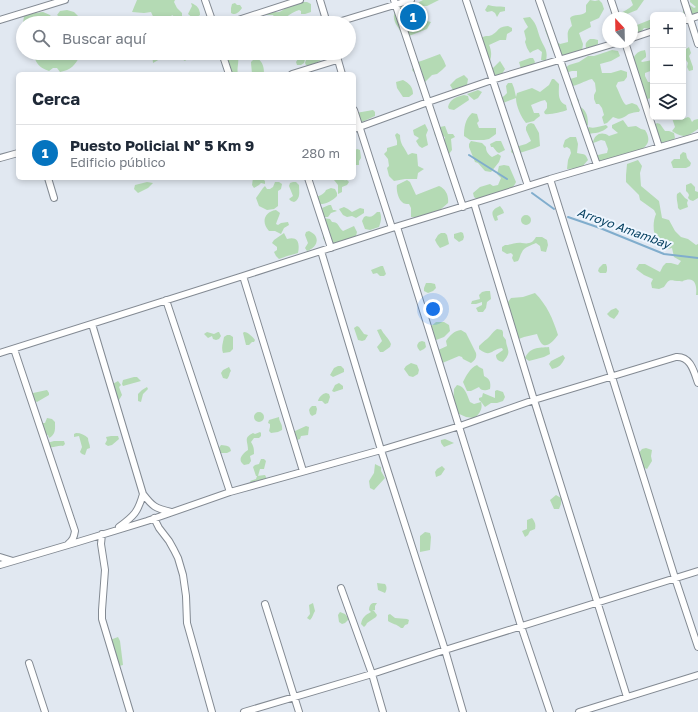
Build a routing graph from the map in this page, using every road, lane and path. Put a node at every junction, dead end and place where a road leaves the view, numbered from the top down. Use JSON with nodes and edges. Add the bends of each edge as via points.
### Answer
{"nodes":[{"id":1,"x":65,"y":0,"type":"edge"},
{"id":2,"x":205,"y":0,"type":"edge"},
{"id":3,"x":300,"y":0,"type":"edge"},
{"id":4,"x":320,"y":0,"type":"edge"},
{"id":5,"x":411,"y":0,"type":"edge"},
{"id":6,"x":466,"y":0,"type":"edge"},
{"id":7,"x":539,"y":0,"type":"edge"},
{"id":8,"x":611,"y":0,"type":"edge"},
{"id":9,"x":684,"y":0,"type":"edge"},
{"id":10,"x":395,"y":2,"type":"edge"},
{"id":11,"x":615,"y":12,"type":"edge"},
{"id":12,"x":211,"y":16,"type":"edge"},
{"id":13,"x":251,"y":16,"type":"edge"},
{"id":14,"x":326,"y":16,"type":"edge"},
{"id":15,"x":355,"y":16,"type":"edge"},
{"id":16,"x":698,"y":16,"type":"edge"},
{"id":17,"x":690,"y":19,"type":"junction"},
{"id":18,"x":0,"y":20,"type":"edge"},
{"id":19,"x":686,"y":20,"type":"edge"},
{"id":20,"x":650,"y":32,"type":"edge"},
{"id":21,"x":638,"y":36,"type":"edge"},
{"id":22,"x":698,"y":44,"type":"edge"},
{"id":23,"x":602,"y":47,"type":"edge"},
{"id":24,"x":627,"y":48,"type":"edge"},
{"id":25,"x":224,"y":60,"type":"edge"},
{"id":26,"x":337,"y":60,"type":"joint"},
{"id":27,"x":560,"y":60,"type":"junction"},
{"id":28,"x":228,"y":72,"type":"edge"},
{"id":29,"x":298,"y":72,"type":"edge"},
{"id":30,"x":341,"y":72,"type":"edge"},
{"id":31,"x":492,"y":80,"type":"junction"},
{"id":32,"x":428,"y":102,"type":"junction"},
{"id":33,"x":357,"y":128,"type":"edge"},
{"id":34,"x":698,"y":136,"type":"edge"},
{"id":35,"x":659,"y":147,"type":"junction"},
{"id":36,"x":16,"y":153,"type":"edge"},
{"id":37,"x":0,"y":158,"type":"edge"},
{"id":38,"x":597,"y":165,"type":"junction"},
{"id":39,"x":550,"y":178,"type":"junction"},
{"id":40,"x":49,"y":180,"type":"edge"},
{"id":41,"x":309,"y":180,"type":"edge"},
{"id":42,"x":528,"y":186,"type":"junction"},
{"id":43,"x":54,"y":198,"type":"dead end"},
{"id":44,"x":474,"y":203,"type":"junction"},
{"id":45,"x":463,"y":207,"type":"junction"},
{"id":46,"x":395,"y":227,"type":"junction"},
{"id":47,"x":331,"y":248,"type":"junction"},
{"id":48,"x":321,"y":251,"type":"junction"},
{"id":49,"x":243,"y":276,"type":"junction"},
{"id":50,"x":166,"y":300,"type":"junction"},
{"id":51,"x":92,"y":324,"type":"junction"},
{"id":52,"x":14,"y":348,"type":"junction"},
{"id":53,"x":0,"y":353,"type":"edge"},
{"id":54,"x":612,"y":376,"type":"junction"},
{"id":55,"x":698,"y":383,"type":"edge"},
{"id":56,"x":534,"y":400,"type":"junction"},
{"id":57,"x":460,"y":426,"type":"junction"},
{"id":58,"x":381,"y":450,"type":"junction"},
{"id":59,"x":303,"y":471,"type":"junction"},
{"id":60,"x":230,"y":492,"type":"junction"},
{"id":61,"x":144,"y":494,"type":"junction"},
{"id":62,"x":172,"y":512,"type":"junction"},
{"id":63,"x":154,"y":518,"type":"junction"},
{"id":64,"x":114,"y":530,"type":"junction"},
{"id":65,"x":75,"y":531,"type":"junction"},
{"id":66,"x":102,"y":534,"type":"junction"},
{"id":67,"x":89,"y":539,"type":"junction"},
{"id":68,"x":67,"y":545,"type":"junction"},
{"id":69,"x":0,"y":557,"type":"edge"},
{"id":70,"x":13,"y":561,"type":"junction"},
{"id":71,"x":0,"y":565,"type":"edge"},
{"id":72,"x":698,"y":571,"type":"edge"},
{"id":73,"x":675,"y":578,"type":"junction"},
{"id":74,"x":340,"y":588,"type":"dead end"},
{"id":75,"x":598,"y":602,"type":"junction"},
{"id":76,"x":265,"y":604,"type":"dead end"},
{"id":77,"x":521,"y":626,"type":"junction"},
{"id":78,"x":698,"y":647,"type":"edge"},
{"id":79,"x":445,"y":650,"type":"junction"},
{"id":80,"x":29,"y":663,"type":"dead end"},
{"id":81,"x":372,"y":674,"type":"junction"},
{"id":82,"x":698,"y":675,"type":"edge"},
{"id":83,"x":294,"y":697,"type":"junction"},
{"id":84,"x":628,"y":697,"type":"junction"},
{"id":85,"x":45,"y":712,"type":"edge"},
{"id":86,"x":130,"y":712,"type":"edge"},
{"id":87,"x":212,"y":712,"type":"edge"},
{"id":88,"x":244,"y":712,"type":"edge"},
{"id":89,"x":299,"y":712,"type":"edge"},
{"id":90,"x":383,"y":712,"type":"edge"},
{"id":91,"x":463,"y":712,"type":"edge"},
{"id":92,"x":550,"y":712,"type":"edge"},
{"id":93,"x":579,"y":712,"type":"edge"}],
"edges":[{"from":1,"to":18,"type":"street"},
{"from":2,"to":12,"type":"street"},
{"from":3,"to":13,"type":"street"},
{"from":4,"to":14,"type":"street"},
{"from":5,"to":10,"type":"street"},
{"from":6,"to":31,"type":"street"},
{"from":7,"to":27,"type":"street"},
{"from":8,"to":11,"type":"street"},
{"from":9,"to":17,"type":"street"},
{"from":10,"to":15,"type":"street"},
{"from":10,"to":32,"type":"street"},
{"from":16,"to":17,"type":"street"},
{"from":17,"to":19,"type":"street"},
{"from":17,"to":22,"type":"street"},
{"from":20,"to":21,"type":"street"},
{"from":23,"to":27,"type":"street"},
{"from":24,"to":35,"type":"street"},
{"from":25,"to":28,"type":"street"},
{"from":26,"to":29,"type":"street"},
{"from":26,"to":30,"type":"street"},
{"from":27,"to":31,"type":"street"},
{"from":27,"to":38,"type":"street"},
{"from":31,"to":32,"type":"street"},
{"from":31,"to":42,"type":"street"},
{"from":32,"to":33,"type":"street"},
{"from":32,"to":45,"type":"street"},
{"from":33,"to":46,"type":"street"},
{"from":34,"to":35,"type":"street"},
{"from":35,"to":38,"type":"street"},
{"from":36,"to":37,"type":"street"},
{"from":38,"to":39,"type":"street"},
{"from":39,"to":42,"type":"street"},
{"from":39,"to":54,"type":"street"},
{"from":40,"to":43,"type":"street"},
{"from":41,"to":47,"type":"street"},
{"from":42,"to":44,"type":"street"},
{"from":44,"to":45,"type":"street"},
{"from":44,"to":56,"type":"street"},
{"from":45,"to":46,"type":"street"},
{"from":46,"to":47,"type":"street"},
{"from":46,"to":57,"type":"street"},
{"from":47,"to":48,"type":"street"},
{"from":48,"to":49,"type":"street"},
{"from":48,"to":58,"type":"street"},
{"from":49,"to":50,"type":"street"},
{"from":49,"to":59,"type":"street"},
{"from":50,"to":51,"type":"street"},
{"from":50,"to":60,"type":"street"},
{"from":51,"to":52,"type":"street"},
{"from":51,"to":61,"type":"street"},
{"from":52,"to":53,"type":"street"},
{"from":52,"to":65,"type":"street"},
{"from":54,"to":55,"type":"street","via":[[681,356],[690,364]]},
{"from":54,"to":56,"type":"street"},
{"from":54,"to":73,"type":"street"},
{"from":56,"to":57,"type":"street"},
{"from":56,"to":75,"type":"street"},
{"from":57,"to":58,"type":"street"},
{"from":57,"to":77,"type":"street"},
{"from":58,"to":59,"type":"street"},
{"from":58,"to":79,"type":"street"},
{"from":59,"to":60,"type":"street"},
{"from":60,"to":62,"type":"street"},
{"from":61,"to":62,"type":"street","via":[[154,506]]},
{"from":61,"to":64,"type":"street","via":[[133,516]]},
{"from":62,"to":63,"type":"street"},
{"from":63,"to":64,"type":"street"},
{"from":63,"to":87,"type":"street","via":[[178,558],[186,596],[187,623]]},
{"from":64,"to":66,"type":"street"},
{"from":65,"to":67,"type":"street"},
{"from":65,"to":68,"type":"street","via":[[74,538]]},
{"from":66,"to":67,"type":"street"},
{"from":66,"to":86,"type":"street","via":[[105,570],[102,619]]},
{"from":67,"to":68,"type":"street"},
{"from":68,"to":70,"type":"street"},
{"from":69,"to":70,"type":"street"},
{"from":70,"to":71,"type":"street"},
{"from":72,"to":73,"type":"street"},
{"from":73,"to":75,"type":"street"},
{"from":73,"to":78,"type":"street"},
{"from":74,"to":81,"type":"street"},
{"from":75,"to":77,"type":"street"},
{"from":75,"to":84,"type":"street"},
{"from":76,"to":83,"type":"street"},
{"from":77,"to":79,"type":"street"},
{"from":77,"to":92,"type":"street"},
{"from":79,"to":81,"type":"street"},
{"from":79,"to":91,"type":"street"},
{"from":80,"to":85,"type":"street"},
{"from":81,"to":83,"type":"street"},
{"from":81,"to":90,"type":"street"},
{"from":82,"to":84,"type":"street"},
{"from":83,"to":88,"type":"street"},
{"from":83,"to":89,"type":"street"},
{"from":84,"to":93,"type":"street"}]}
